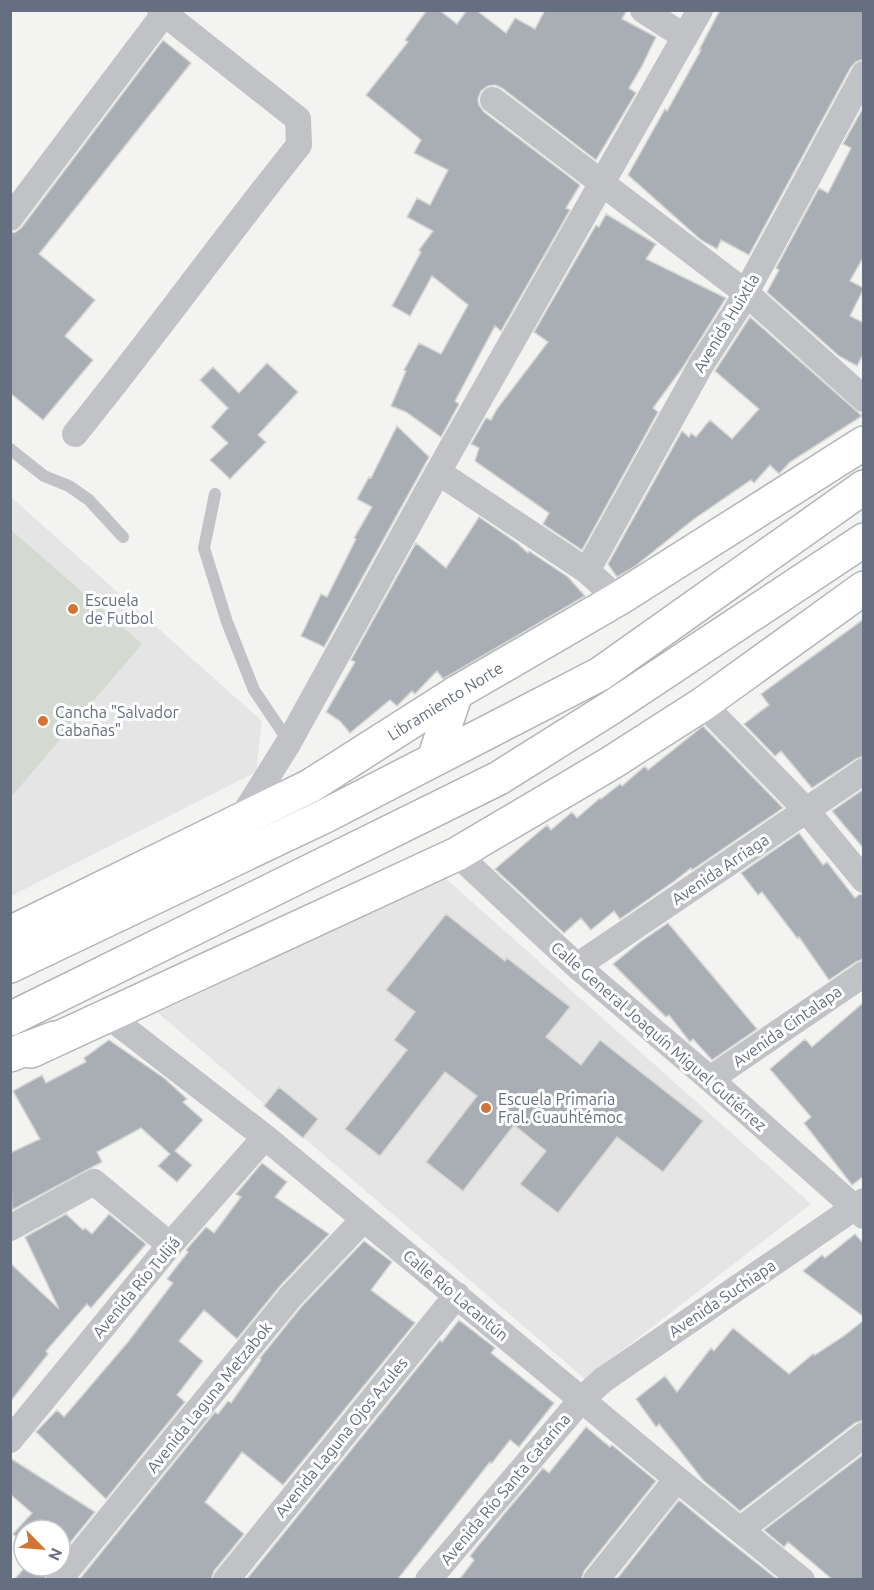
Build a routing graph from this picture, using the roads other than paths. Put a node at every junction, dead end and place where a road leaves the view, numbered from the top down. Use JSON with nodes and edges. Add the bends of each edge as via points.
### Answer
{"nodes":[{"id":1,"x":643,"y":10,"type":"edge"},
{"id":2,"x":700,"y":10,"type":"edge"},
{"id":3,"x":164,"y":12,"type":"edge"},
{"id":4,"x":685,"y":37,"type":"junction"},
{"id":5,"x":864,"y":74,"type":"edge"},
{"id":6,"x":494,"y":100,"type":"dead end"},
{"id":7,"x":602,"y":182,"type":"junction"},
{"id":8,"x":10,"y":218,"type":"edge"},
{"id":9,"x":746,"y":293,"type":"junction"},
{"id":10,"x":864,"y":399,"type":"edge"},
{"id":11,"x":75,"y":434,"type":"dead end"},
{"id":12,"x":864,"y":442,"type":"edge"},
{"id":13,"x":10,"y":448,"type":"edge"},
{"id":14,"x":438,"y":472,"type":"junction"},
{"id":15,"x":864,"y":488,"type":"edge"},
{"id":16,"x":215,"y":494,"type":"dead end"},
{"id":17,"x":123,"y":537,"type":"dead end"},
{"id":18,"x":864,"y":540,"type":"edge"},
{"id":19,"x":586,"y":571,"type":"junction"},
{"id":20,"x":864,"y":588,"type":"edge"},
{"id":21,"x":618,"y":599,"type":"junction"},
{"id":22,"x":456,"y":693,"type":"junction"},
{"id":23,"x":703,"y":704,"type":"junction"},
{"id":24,"x":289,"y":742,"type":"junction"},
{"id":25,"x":434,"y":759,"type":"junction"},
{"id":26,"x":864,"y":771,"type":"edge"},
{"id":27,"x":807,"y":811,"type":"junction"},
{"id":28,"x":241,"y":819,"type":"junction"},
{"id":29,"x":457,"y":854,"type":"junction"},
{"id":30,"x":197,"y":878,"type":"junction"},
{"id":31,"x":864,"y":880,"type":"edge"},
{"id":32,"x":94,"y":892,"type":"junction"},
{"id":33,"x":10,"y":933,"type":"edge"},
{"id":34,"x":10,"y":966,"type":"edge"},
{"id":35,"x":577,"y":966,"type":"junction"},
{"id":36,"x":864,"y":974,"type":"edge"},
{"id":37,"x":107,"y":1015,"type":"junction"},
{"id":38,"x":10,"y":1019,"type":"edge"},
{"id":39,"x":55,"y":1038,"type":"junction"},
{"id":40,"x":10,"y":1055,"type":"edge"},
{"id":41,"x":10,"y":1062,"type":"edge"},
{"id":42,"x":710,"y":1079,"type":"junction"},
{"id":43,"x":265,"y":1137,"type":"junction"},
{"id":44,"x":860,"y":1208,"type":"edge"},
{"id":45,"x":364,"y":1219,"type":"junction"},
{"id":46,"x":10,"y":1228,"type":"edge"},
{"id":47,"x":170,"y":1245,"type":"junction"},
{"id":48,"x":457,"y":1295,"type":"junction"},
{"id":49,"x":582,"y":1399,"type":"junction"},
{"id":50,"x":864,"y":1435,"type":"edge"},
{"id":51,"x":10,"y":1440,"type":"edge"},
{"id":52,"x":677,"y":1479,"type":"junction"},
{"id":53,"x":740,"y":1530,"type":"junction"},
{"id":54,"x":787,"y":1575,"type":"edge"},
{"id":55,"x":59,"y":1580,"type":"edge"},
{"id":56,"x":226,"y":1580,"type":"edge"},
{"id":57,"x":428,"y":1580,"type":"edge"},
{"id":58,"x":596,"y":1580,"type":"edge"}],
"edges":[{"from":1,"to":4,"type":"street"},
{"from":2,"to":4,"type":"street"},
{"from":3,"to":8,"type":"street"},
{"from":3,"to":11,"type":"street","via":[[297,119],[299,145]]},
{"from":4,"to":7,"type":"street"},
{"from":5,"to":9,"type":"street","name":"Avenida Huixtla"},
{"from":6,"to":7,"type":"street"},
{"from":7,"to":9,"type":"street"},
{"from":7,"to":14,"type":"street"},
{"from":9,"to":10,"type":"street"},
{"from":9,"to":19,"type":"street","name":"Avenida Huixtla","via":[[701,365]]},
{"from":12,"to":21,"type":"main road","name":"Libramiento Norte"},
{"from":13,"to":17,"type":"lane","via":[[44,476],[69,486],[88,500]]},
{"from":14,"to":19,"type":"street"},
{"from":14,"to":24,"type":"street"},
{"from":15,"to":25,"type":"main road","via":[[600,674]]},
{"from":16,"to":24,"type":"lane","via":[[204,548],[254,690]]},
{"from":18,"to":38,"type":"main road","via":[[499,778]]},
{"from":19,"to":21,"type":"street"},
{"from":20,"to":23,"type":"main road"},
{"from":21,"to":22,"type":"main road","name":"Libramiento Norte"},
{"from":22,"to":25,"type":"main road"},
{"from":22,"to":28,"type":"main road","name":"Libramiento Norte","via":[[310,786]]},
{"from":23,"to":27,"type":"street"},
{"from":23,"to":29,"type":"main road"},
{"from":24,"to":28,"type":"street"},
{"from":25,"to":30,"type":"main road"},
{"from":26,"to":27,"type":"street","name":"Avenida Arriaga"},
{"from":27,"to":31,"type":"street"},
{"from":27,"to":35,"type":"street","name":"Avenida Arriaga"},
{"from":28,"to":32,"type":"main road","name":"Libramiento Norte"},
{"from":29,"to":35,"type":"street","name":"Calle General Joaquín Miguel Gutiérrez"},
{"from":29,"to":37,"type":"main road"},
{"from":30,"to":32,"type":"main road"},
{"from":30,"to":34,"type":"main road"},
{"from":32,"to":33,"type":"main road","name":"Libramiento Norte"},
{"from":35,"to":42,"type":"street","name":"Calle General Joaquín Miguel Gutiérrez"},
{"from":36,"to":42,"type":"street","name":"Avenida Cintalapa"},
{"from":37,"to":39,"type":"main road"},
{"from":37,"to":43,"type":"street","name":"Calle Río Lacantún"},
{"from":39,"to":40,"type":"main road"},
{"from":39,"to":41,"type":"main road"},
{"from":42,"to":44,"type":"street","name":"Calle General Joaquín Miguel Gutiérrez"},
{"from":43,"to":45,"type":"street","name":"Calle Río Lacantún"},
{"from":43,"to":47,"type":"street","name":"Avenida Río Tulijá"},
{"from":44,"to":49,"type":"street","name":"Avenida Suchiapa","via":[[603,1380]]},
{"from":45,"to":48,"type":"street","name":"Calle Río Lacantún"},
{"from":45,"to":55,"type":"street","name":"Avenida Laguna Metzabok","via":[[291,1296]]},
{"from":46,"to":47,"type":"street","via":[[94,1182]]},
{"from":47,"to":51,"type":"street","name":"Avenida Río Tulijá"},
{"from":48,"to":49,"type":"street","name":"Calle Río Lacantún"},
{"from":48,"to":56,"type":"street","name":"Avenida Laguna Ojos Azules"},
{"from":49,"to":52,"type":"street","name":"Calle Río Lacantún"},
{"from":49,"to":57,"type":"street","name":"Avenida Río Santa Catarina"},
{"from":50,"to":53,"type":"street"},
{"from":52,"to":53,"type":"street","name":"Calle Río Lacantún"},
{"from":52,"to":58,"type":"street"},
{"from":53,"to":54,"type":"street","name":"Calle Río Lacantún"}]}
